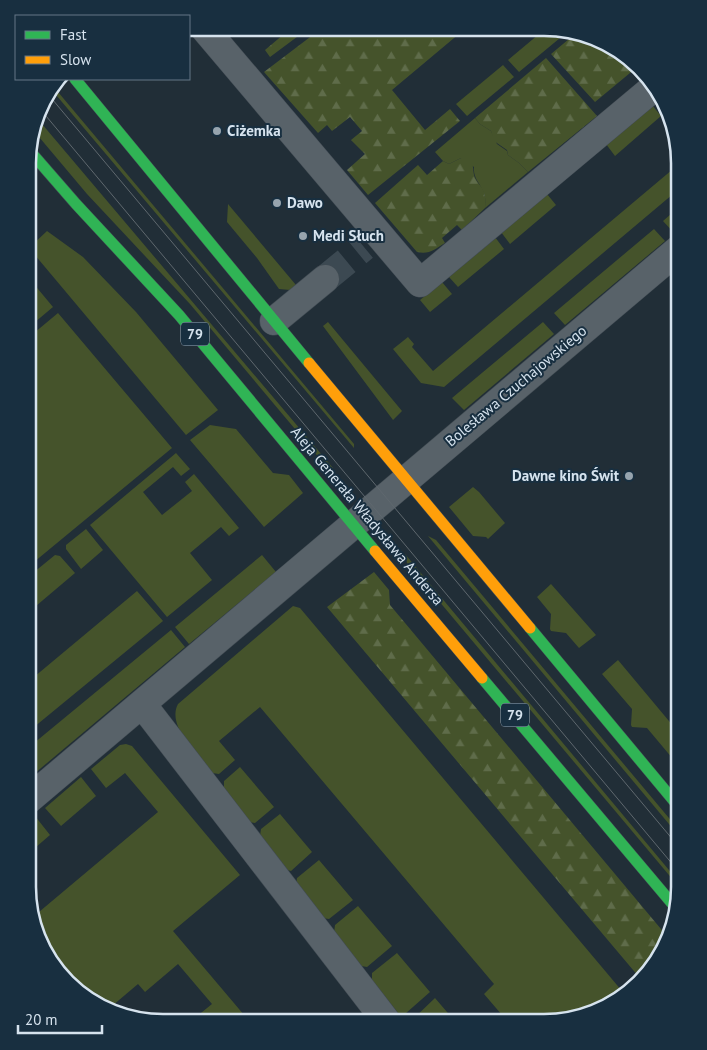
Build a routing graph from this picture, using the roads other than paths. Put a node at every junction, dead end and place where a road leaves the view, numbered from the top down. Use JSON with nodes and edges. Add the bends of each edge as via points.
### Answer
{"nodes":[{"id":1,"x":211,"y":37,"type":"edge"},
{"id":2,"x":76,"y":80,"type":"edge"},
{"id":3,"x":649,"y":92,"type":"edge"},
{"id":4,"x":36,"y":158,"type":"edge"},
{"id":5,"x":671,"y":256,"type":"edge"},
{"id":6,"x":325,"y":279,"type":"tunnel mouth"},
{"id":7,"x":274,"y":321,"type":"junction"},
{"id":8,"x":406,"y":480,"type":"junction"},
{"id":9,"x":353,"y":524,"type":"junction"},
{"id":10,"x":142,"y":704,"type":"junction"},
{"id":11,"x":36,"y":793,"type":"edge"},
{"id":12,"x":670,"y":796,"type":"edge"},
{"id":13,"x":669,"y":900,"type":"edge"},
{"id":14,"x":381,"y":1014,"type":"edge"}],
"edges":[{"from":1,"to":3,"type":"street","via":[[371,240],[420,283]]},
{"from":2,"to":7,"type":"main road"},
{"from":4,"to":9,"type":"main road","name":"Aleja Generała Władysława Andersa","number":"79","via":[[179,316]]},
{"from":5,"to":8,"type":"street","name":"Bolesława Czuchajowskiego"},
{"from":6,"to":7,"type":"street"},
{"from":7,"to":8,"type":"main road"},
{"from":8,"to":9,"type":"street","name":"Bolesława Czuchajowskiego"},
{"from":8,"to":12,"type":"main road"},
{"from":9,"to":10,"type":"street","name":"Bolesława Czuchajowskiego"},
{"from":9,"to":13,"type":"main road","name":"Aleja Generała Władysława Andersa","number":"79"},
{"from":10,"to":11,"type":"street","name":"Bolesława Czuchajowskiego"},
{"from":10,"to":14,"type":"street"}]}
